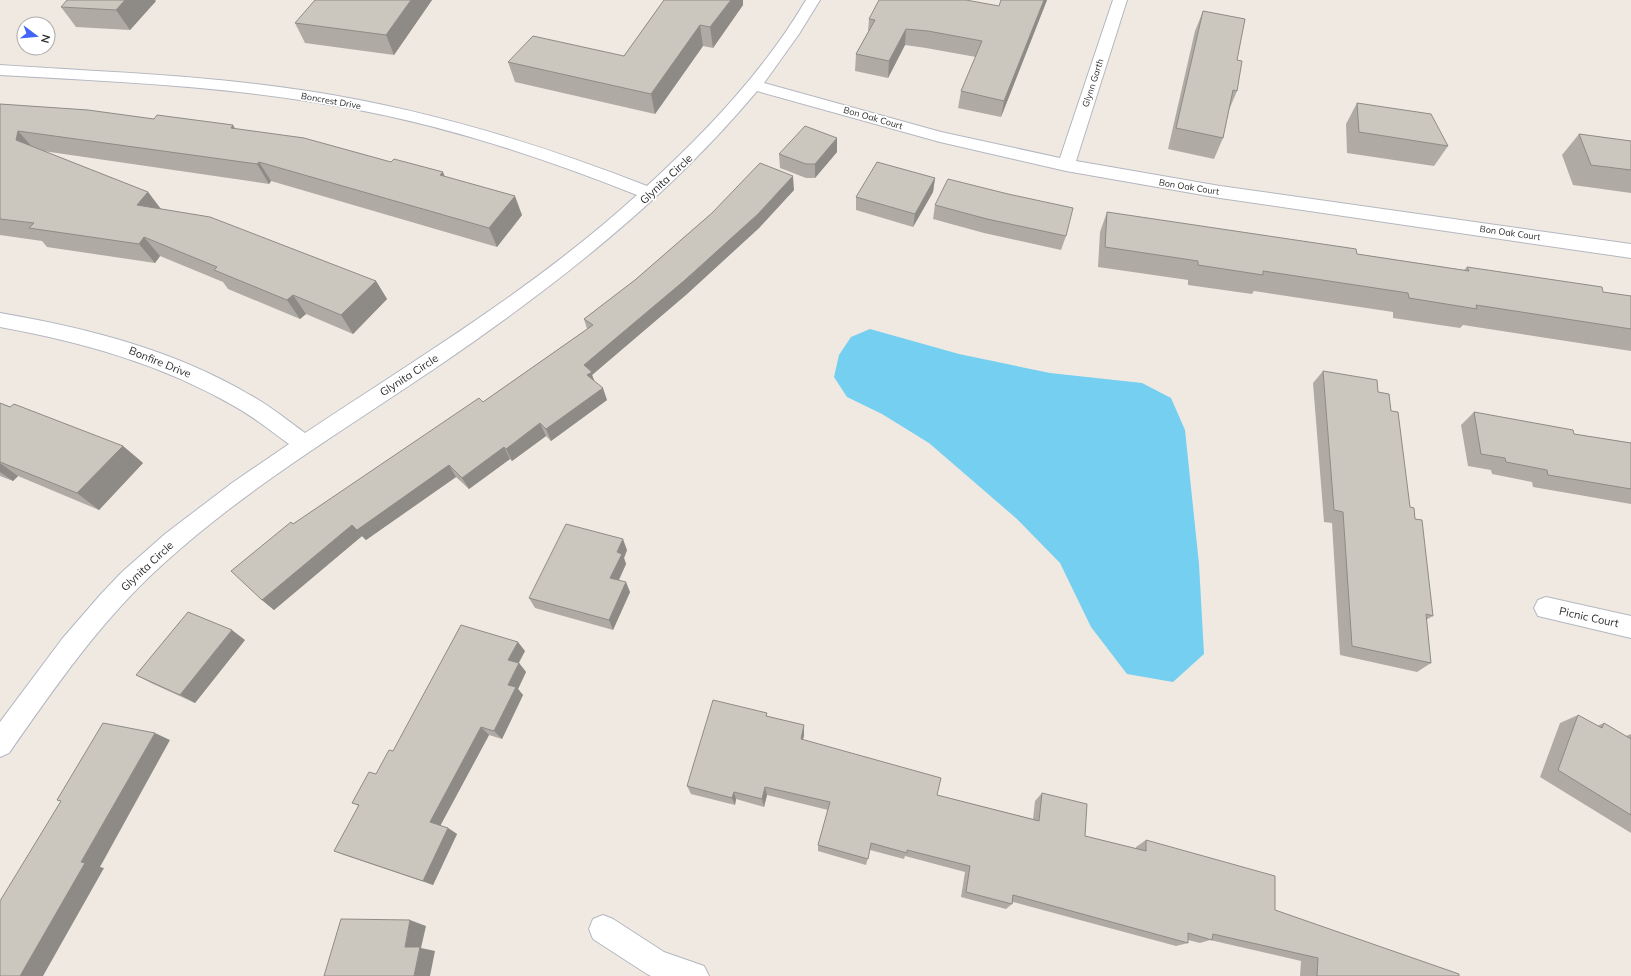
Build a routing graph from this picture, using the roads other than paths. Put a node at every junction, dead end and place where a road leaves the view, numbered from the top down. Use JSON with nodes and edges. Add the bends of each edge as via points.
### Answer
{"nodes":[{"id":1,"x":813,"y":0,"type":"edge"},
{"id":2,"x":1120,"y":0,"type":"edge"},
{"id":3,"x":0,"y":70,"type":"edge"},
{"id":4,"x":755,"y":84,"type":"junction"},
{"id":5,"x":1066,"y":165,"type":"junction"},
{"id":6,"x":650,"y":194,"type":"junction"},
{"id":7,"x":1631,"y":251,"type":"edge"},
{"id":8,"x":0,"y":320,"type":"edge"},
{"id":9,"x":304,"y":444,"type":"junction"},
{"id":10,"x":1546,"y":608,"type":"dead end"},
{"id":11,"x":1631,"y":627,"type":"edge"},
{"id":12,"x":0,"y":744,"type":"edge"},
{"id":13,"x":603,"y":929,"type":"dead end"},
{"id":14,"x":694,"y":976,"type":"edge"}],
"edges":[{"from":1,"to":4,"type":"street","name":"Glynita Circle","via":[[781,51]]},
{"from":2,"to":5,"type":"street","name":"Glynn Garth"},
{"from":3,"to":6,"type":"street","name":"Boncrest Drive","via":[[187,82],[274,91],[350,103],[488,135],[558,158]]},
{"from":4,"to":5,"type":"street","name":"Bon Oak Court","via":[[940,137]]},
{"from":4,"to":6,"type":"street","name":"Glynita Circle","via":[[694,152]]},
{"from":5,"to":7,"type":"street","name":"Bon Oak Court","via":[[1220,192]]},
{"from":6,"to":9,"type":"street","name":"Glynita Circle","via":[[588,248],[530,292],[446,351]]},
{"from":8,"to":9,"type":"street","name":"Bonfire Drive","via":[[47,327],[153,357],[243,401]]},
{"from":9,"to":12,"type":"street","name":"Glynita Circle","via":[[203,517],[152,559],[110,601],[59,661]]},
{"from":10,"to":11,"type":"street","name":"Picnic Court"},
{"from":13,"to":14,"type":"street","via":[[657,964]]}]}
